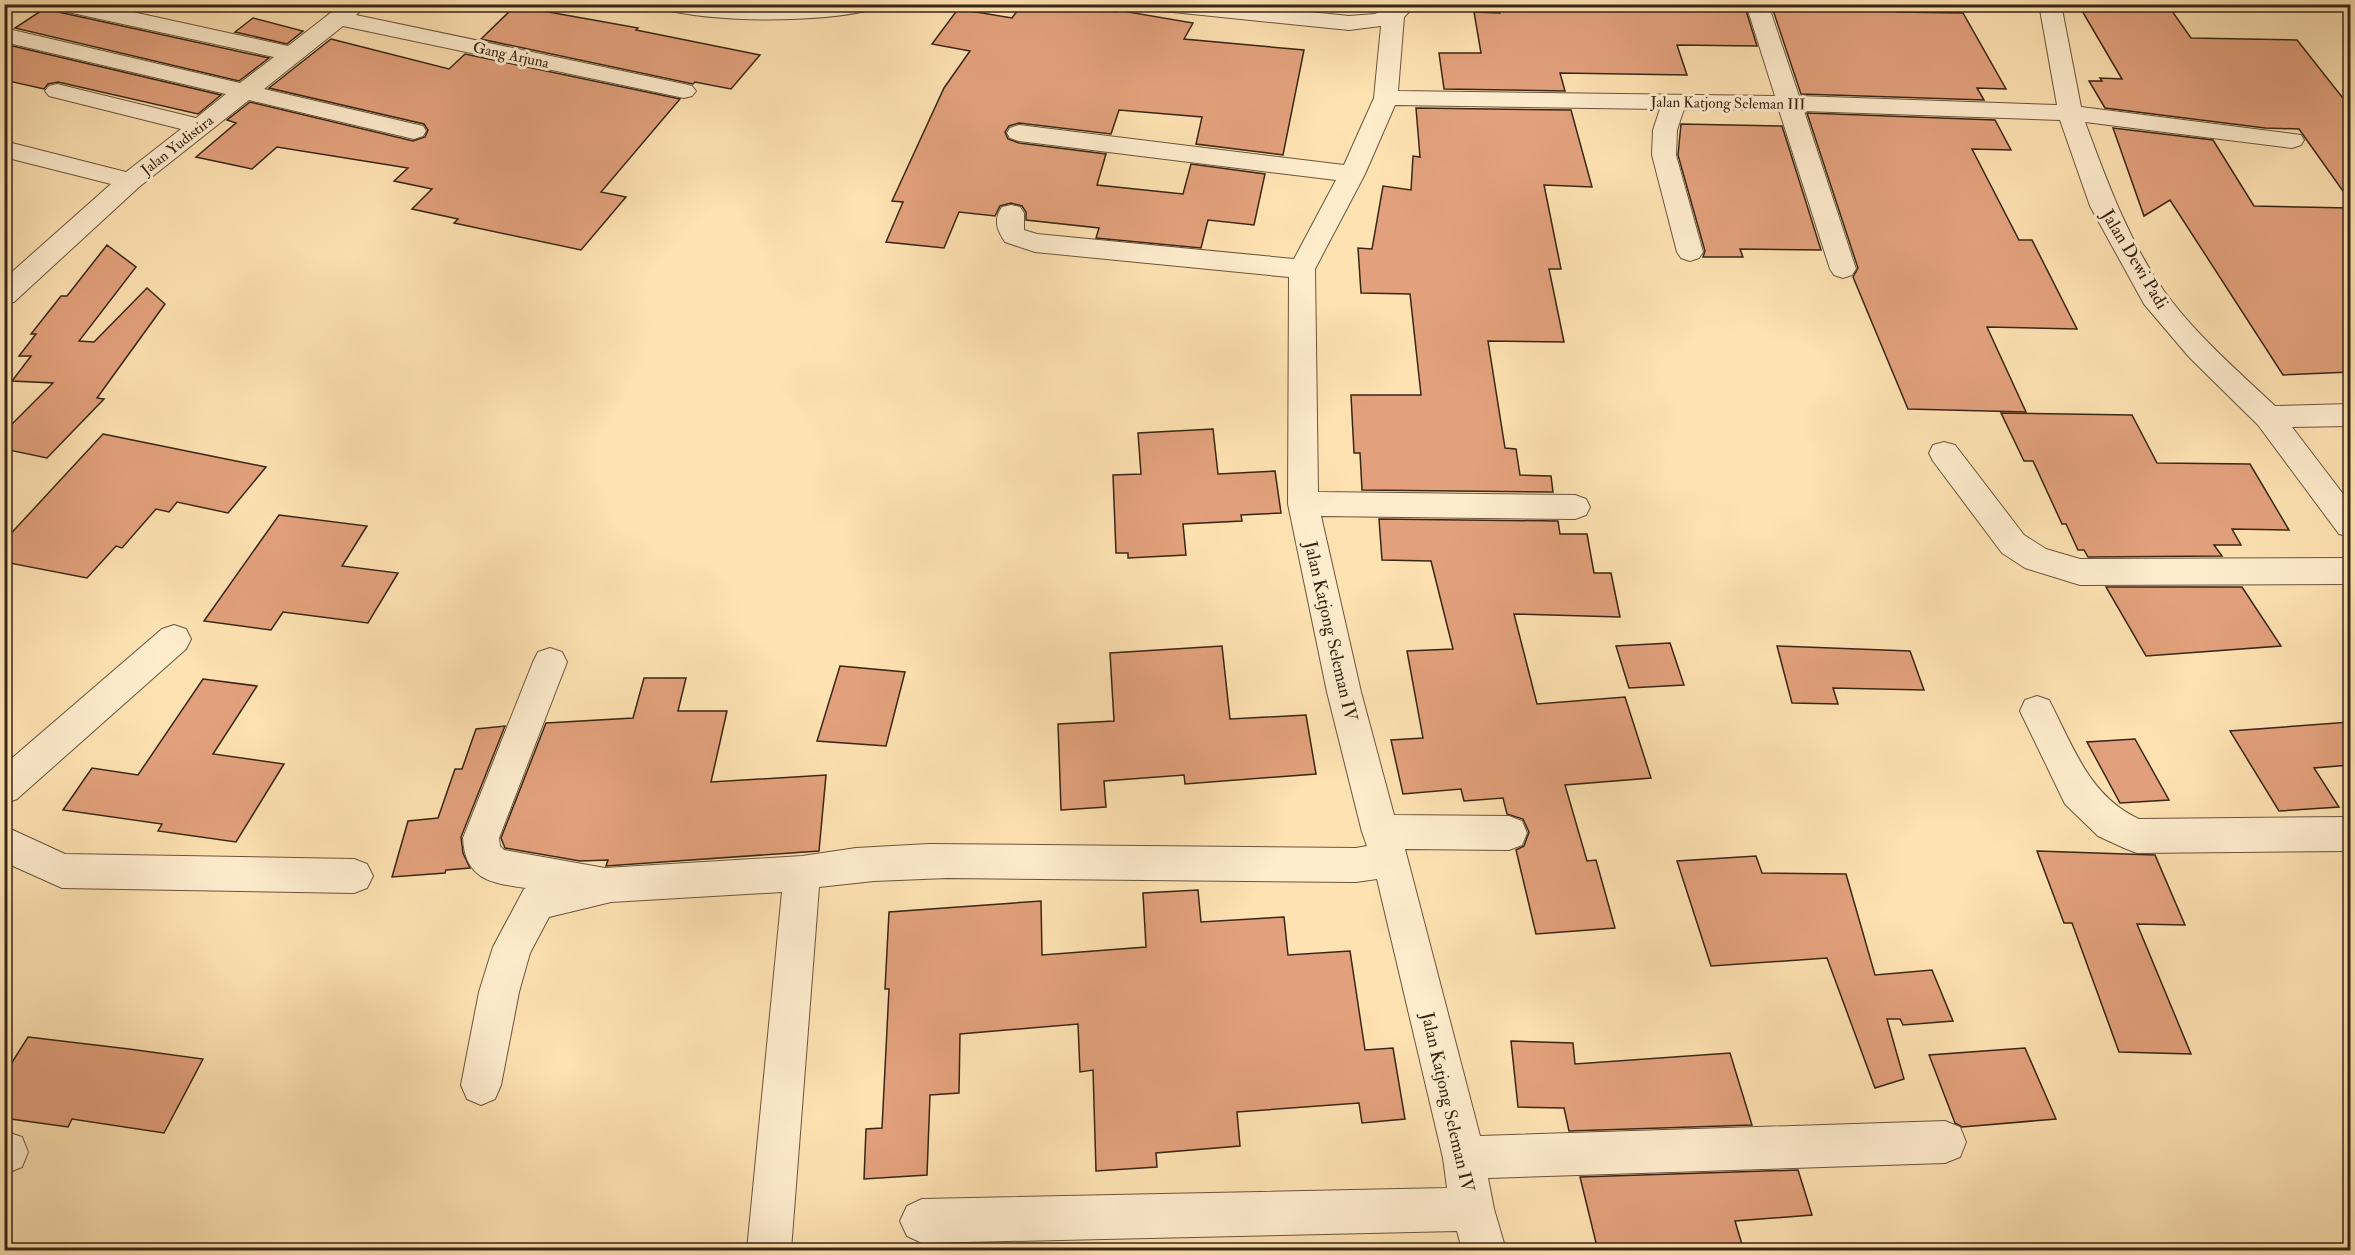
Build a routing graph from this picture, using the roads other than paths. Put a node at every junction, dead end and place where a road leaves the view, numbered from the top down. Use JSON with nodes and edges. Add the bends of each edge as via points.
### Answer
{"nodes":[{"id":1,"x":63,"y":4,"type":"edge"},
{"id":2,"x":669,"y":4,"type":"edge"},
{"id":3,"x":868,"y":4,"type":"edge"},
{"id":4,"x":1163,"y":4,"type":"edge"},
{"id":5,"x":1757,"y":4,"type":"edge"},
{"id":6,"x":2050,"y":4,"type":"edge"},
{"id":7,"x":343,"y":9,"type":"edge"},
{"id":8,"x":1399,"y":10,"type":"edge"},
{"id":9,"x":4,"y":35,"type":"edge"},
{"id":10,"x":292,"y":54,"type":"junction"},
{"id":11,"x":57,"y":91,"type":"dead end"},
{"id":12,"x":684,"y":91,"type":"dead end"},
{"id":13,"x":244,"y":92,"type":"junction"},
{"id":14,"x":1386,"y":98,"type":"junction"},
{"id":15,"x":1674,"y":102,"type":"junction"},
{"id":16,"x":1788,"y":103,"type":"junction"},
{"id":17,"x":2070,"y":113,"type":"junction"},
{"id":18,"x":201,"y":126,"type":"junction"},
{"id":19,"x":414,"y":131,"type":"dead end"},
{"id":20,"x":1019,"y":133,"type":"dead end"},
{"id":21,"x":2292,"y":140,"type":"dead end"},
{"id":22,"x":4,"y":149,"type":"edge"},
{"id":23,"x":1352,"y":174,"type":"junction"},
{"id":24,"x":130,"y":181,"type":"junction"},
{"id":25,"x":1011,"y":213,"type":"dead end"},
{"id":26,"x":1690,"y":252,"type":"dead end"},
{"id":27,"x":1302,"y":269,"type":"junction"},
{"id":28,"x":1843,"y":269,"type":"dead end"},
{"id":29,"x":4,"y":295,"type":"edge"},
{"id":30,"x":2350,"y":415,"type":"edge"},
{"id":31,"x":2268,"y":417,"type":"junction"},
{"id":32,"x":1944,"y":453,"type":"dead end"},
{"id":33,"x":1303,"y":504,"type":"junction"},
{"id":34,"x":1575,"y":507,"type":"dead end"},
{"id":35,"x":2350,"y":525,"type":"edge"},
{"id":36,"x":2350,"y":571,"type":"edge"},
{"id":37,"x":174,"y":639,"type":"dead end"},
{"id":38,"x":550,"y":662,"type":"dead end"},
{"id":39,"x":2037,"y":711,"type":"dead end"},
{"id":40,"x":4,"y":788,"type":"edge"},
{"id":41,"x":1509,"y":833,"type":"dead end"},
{"id":42,"x":2350,"y":834,"type":"edge"},
{"id":43,"x":4,"y":843,"type":"edge"},
{"id":44,"x":1385,"y":846,"type":"junction"},
{"id":45,"x":802,"y":873,"type":"junction"},
{"id":46,"x":354,"y":876,"type":"dead end"},
{"id":47,"x":611,"y":884,"type":"junction"},
{"id":48,"x":481,"y":1084,"type":"dead end"},
{"id":49,"x":1945,"y":1142,"type":"dead end"},
{"id":50,"x":1464,"y":1158,"type":"junction"},
{"id":51,"x":1472,"y":1209,"type":"junction"},
{"id":52,"x":922,"y":1221,"type":"dead end"},
{"id":53,"x":769,"y":1251,"type":"edge"},
{"id":54,"x":1484,"y":1251,"type":"edge"}],
"edges":[{"from":1,"to":10,"type":"street"},
{"from":2,"to":3,"type":"street","via":[[739,12]]},
{"from":4,"to":8,"type":"street","via":[[1348,23],[1373,21]]},
{"from":5,"to":16,"type":"street"},
{"from":6,"to":17,"type":"street","name":"Jalan Dewi Padi"},
{"from":7,"to":10,"type":"street","name":"Jalan Yudistira"},
{"from":7,"to":12,"type":"street","name":"Gang Arjuna"},
{"from":8,"to":14,"type":"street","name":"Jalan Katjong Seleman IV"},
{"from":9,"to":13,"type":"street"},
{"from":10,"to":13,"type":"street","name":"Jalan Yudistira"},
{"from":11,"to":18,"type":"street"},
{"from":13,"to":18,"type":"street","name":"Jalan Yudistira"},
{"from":13,"to":19,"type":"street"},
{"from":14,"to":15,"type":"street","name":"Jalan Katjong Seleman III"},
{"from":14,"to":23,"type":"street","name":"Jalan Katjong Seleman IV"},
{"from":15,"to":16,"type":"street","name":"Jalan Katjong Seleman III"},
{"from":15,"to":26,"type":"street","via":[[1665,130],[1664,155]]},
{"from":16,"to":17,"type":"street","name":"Jalan Katjong Seleman III"},
{"from":16,"to":28,"type":"street"},
{"from":17,"to":21,"type":"street","name":"Jalan Katjong Seleman III"},
{"from":17,"to":31,"type":"street","name":"Jalan Dewi Padi","via":[[2103,206],[2154,297],[2199,350]]},
{"from":18,"to":24,"type":"street","name":"Jalan Yudistira"},
{"from":20,"to":23,"type":"street"},
{"from":22,"to":24,"type":"street"},
{"from":23,"to":27,"type":"street","name":"Jalan Katjong Seleman IV"},
{"from":24,"to":29,"type":"street","name":"Jalan Yudistira"},
{"from":25,"to":27,"type":"street","via":[[1009,227],[1014,236],[1035,243]]},
{"from":27,"to":33,"type":"street","name":"Jalan Katjong Seleman IV"},
{"from":30,"to":31,"type":"street"},
{"from":31,"to":35,"type":"street","name":"Jalan Dewi Padi"},
{"from":32,"to":36,"type":"street","via":[[2013,544],[2036,559],[2080,572]]},
{"from":33,"to":34,"type":"street"},
{"from":33,"to":44,"type":"street","name":"Jalan Katjong Seleman IV","via":[[1344,692]]},
{"from":37,"to":40,"type":"street"},
{"from":38,"to":47,"type":"street","via":[[494,800],[481,838],[482,853],[495,866]]},
{"from":39,"to":42,"type":"street","via":[[2078,793],[2111,824],[2137,836]]},
{"from":41,"to":44,"type":"street"},
{"from":43,"to":46,"type":"street","via":[[62,871]]},
{"from":44,"to":45,"type":"street","via":[[1356,865],[946,861],[885,863]]},
{"from":44,"to":50,"type":"street","name":"Jalan Katjong Seleman IV"},
{"from":45,"to":47,"type":"street"},
{"from":45,"to":53,"type":"street"},
{"from":47,"to":48,"type":"street","via":[[537,902],[512,947]]},
{"from":49,"to":50,"type":"street"},
{"from":50,"to":51,"type":"street","name":"Jalan Katjong Seleman IV"},
{"from":51,"to":52,"type":"street"},
{"from":51,"to":54,"type":"street","name":"Jalan Katjong Seleman IV"}]}
